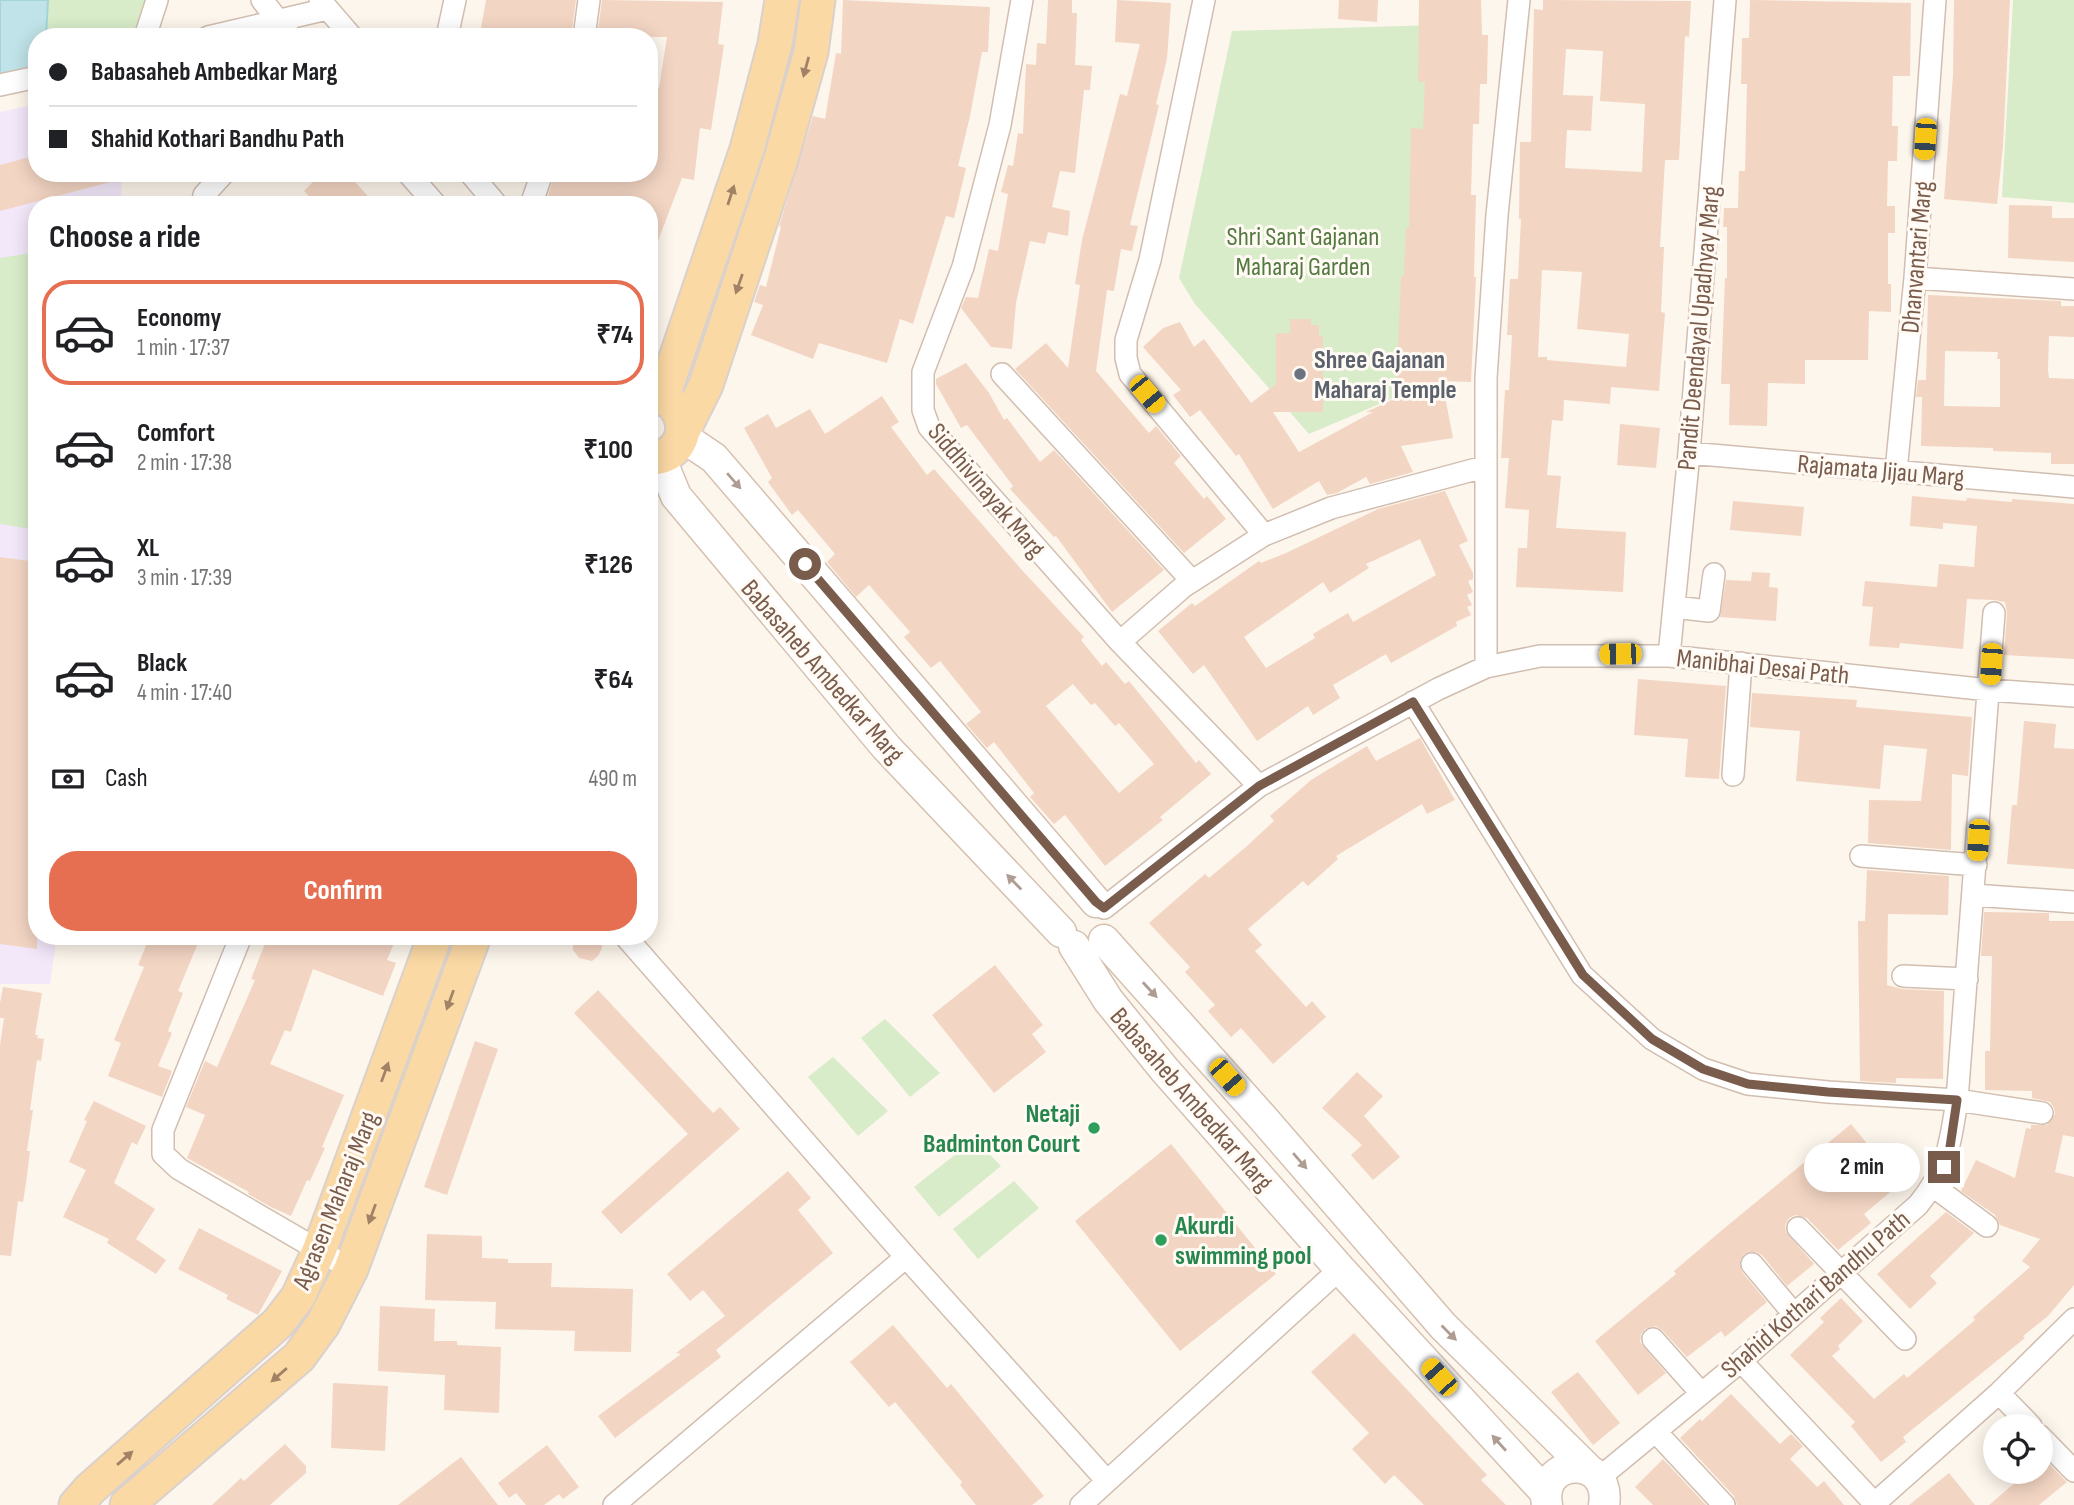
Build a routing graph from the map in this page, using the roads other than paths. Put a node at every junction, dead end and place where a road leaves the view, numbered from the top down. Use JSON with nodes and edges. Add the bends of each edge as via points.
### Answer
{"nodes":[{"id":1,"x":157,"y":0,"type":"edge"},
{"id":2,"x":262,"y":0,"type":"edge"},
{"id":3,"x":455,"y":0,"type":"edge"},
{"id":4,"x":589,"y":0,"type":"edge"},
{"id":5,"x":782,"y":0,"type":"edge"},
{"id":6,"x":818,"y":0,"type":"edge"},
{"id":7,"x":1022,"y":0,"type":"edge"},
{"id":8,"x":1204,"y":0,"type":"edge"},
{"id":9,"x":1519,"y":0,"type":"edge"},
{"id":10,"x":1725,"y":0,"type":"edge"},
{"id":11,"x":1936,"y":0,"type":"edge"},
{"id":12,"x":324,"y":4,"type":"edge"},
{"id":13,"x":148,"y":28,"type":"edge"},
{"id":14,"x":283,"y":28,"type":"edge"},
{"id":15,"x":286,"y":28,"type":"edge"},
{"id":16,"x":344,"y":28,"type":"edge"},
{"id":17,"x":449,"y":28,"type":"edge"},
{"id":18,"x":585,"y":28,"type":"edge"},
{"id":19,"x":28,"y":79,"type":"edge"},
{"id":20,"x":0,"y":85,"type":"edge"},
{"id":21,"x":216,"y":182,"type":"edge"},
{"id":22,"x":416,"y":182,"type":"edge"},
{"id":23,"x":478,"y":182,"type":"edge"},
{"id":24,"x":204,"y":196,"type":"edge"},
{"id":25,"x":428,"y":196,"type":"edge"},
{"id":26,"x":489,"y":196,"type":"edge"},
{"id":27,"x":1915,"y":278,"type":"junction"},
{"id":28,"x":2074,"y":289,"type":"edge"},
{"id":29,"x":1002,"y":374,"type":"dead end"},
{"id":30,"x":658,"y":383,"type":"edge"},
{"id":31,"x":658,"y":396,"type":"edge"},
{"id":32,"x":663,"y":451,"type":"edge"},
{"id":33,"x":1689,"y":453,"type":"junction"},
{"id":34,"x":1485,"y":467,"type":"junction"},
{"id":35,"x":1896,"y":471,"type":"junction"},
{"id":36,"x":2074,"y":487,"type":"edge"},
{"id":37,"x":1264,"y":535,"type":"junction"},
{"id":38,"x":1714,"y":574,"type":"dead end"},
{"id":39,"x":1192,"y":581,"type":"junction"},
{"id":40,"x":1674,"y":607,"type":"junction"},
{"id":41,"x":1994,"y":613,"type":"dead end"},
{"id":42,"x":1120,"y":642,"type":"junction"},
{"id":43,"x":1669,"y":656,"type":"junction"},
{"id":44,"x":1741,"y":663,"type":"junction"},
{"id":45,"x":1486,"y":667,"type":"junction"},
{"id":46,"x":1989,"y":690,"type":"junction"},
{"id":47,"x":2074,"y":696,"type":"edge"},
{"id":48,"x":1413,"y":702,"type":"junction"},
{"id":49,"x":1733,"y":775,"type":"dead end"},
{"id":50,"x":1259,"y":786,"type":"junction"},
{"id":51,"x":1861,"y":856,"type":"dead end"},
{"id":52,"x":1976,"y":865,"type":"junction"},
{"id":53,"x":1973,"y":895,"type":"junction"},
{"id":54,"x":2074,"y":902,"type":"edge"},
{"id":55,"x":1100,"y":905,"type":"junction"},
{"id":56,"x":1068,"y":939,"type":"junction"},
{"id":57,"x":1104,"y":940,"type":"junction"},
{"id":58,"x":237,"y":945,"type":"edge"},
{"id":59,"x":432,"y":945,"type":"edge"},
{"id":60,"x":471,"y":945,"type":"edge"},
{"id":61,"x":633,"y":945,"type":"edge"},
{"id":62,"x":1903,"y":976,"type":"dead end"},
{"id":63,"x":1966,"y":979,"type":"junction"},
{"id":64,"x":1957,"y":1100,"type":"junction"},
{"id":65,"x":2042,"y":1114,"type":"dead end"},
{"id":66,"x":1933,"y":1186,"type":"junction"},
{"id":67,"x":1987,"y":1226,"type":"dead end"},
{"id":68,"x":1798,"y":1228,"type":"dead end"},
{"id":69,"x":319,"y":1251,"type":"junction"},
{"id":70,"x":906,"y":1258,"type":"junction"},
{"id":71,"x":1752,"y":1264,"type":"dead end"},
{"id":72,"x":351,"y":1269,"type":"junction"},
{"id":73,"x":1340,"y":1269,"type":"junction"},
{"id":74,"x":1840,"y":1274,"type":"junction"},
{"id":75,"x":1794,"y":1314,"type":"junction"},
{"id":76,"x":2074,"y":1319,"type":"edge"},
{"id":77,"x":1653,"y":1339,"type":"dead end"},
{"id":78,"x":1905,"y":1339,"type":"dead end"},
{"id":79,"x":1741,"y":1361,"type":"junction"},
{"id":80,"x":1998,"y":1393,"type":"junction"},
{"id":81,"x":1701,"y":1394,"type":"junction"},
{"id":82,"x":2019,"y":1414,"type":"edge"},
{"id":83,"x":1656,"y":1432,"type":"junction"},
{"id":84,"x":2053,"y":1449,"type":"edge"},
{"id":85,"x":2074,"y":1471,"type":"edge"},
{"id":86,"x":1107,"y":1481,"type":"junction"},
{"id":87,"x":1603,"y":1490,"type":"edge"},
{"id":88,"x":1546,"y":1502,"type":"edge"},
{"id":89,"x":1875,"y":1504,"type":"edge"},
{"id":90,"x":76,"y":1505,"type":"edge"},
{"id":91,"x":127,"y":1505,"type":"edge"},
{"id":92,"x":614,"y":1505,"type":"edge"},
{"id":93,"x":1082,"y":1505,"type":"edge"},
{"id":94,"x":1724,"y":1505,"type":"edge"}],
"edges":[{"from":1,"to":13,"type":"street"},
{"from":2,"to":14,"type":"street"},
{"from":3,"to":17,"type":"street"},
{"from":4,"to":18,"type":"street"},
{"from":30,"to":5,"type":"main road","one_way":true,"via":[[747,149]]},
{"from":6,"to":32,"type":"main road","one_way":true,"via":[[810,52],[781,159],[706,385]]},
{"from":7,"to":42,"type":"street","name":"Siddhivinayak Marg","via":[[1000,125],[966,254],[923,372],[923,410],[929,427]]},
{"from":8,"to":37,"type":"street","via":[[1150,260],[1126,340],[1126,358],[1130,374]]},
{"from":9,"to":34,"type":"street","via":[[1497,215]]},
{"from":10,"to":33,"type":"street","name":"Pandit Deendayal Upadhyay Marg"},
{"from":11,"to":27,"type":"street","name":"Dhanvantari Marg"},
{"from":12,"to":15,"type":"street"},
{"from":12,"to":16,"type":"street"},
{"from":19,"to":20,"type":"street"},
{"from":21,"to":24,"type":"street"},
{"from":22,"to":25,"type":"street"},
{"from":23,"to":26,"type":"street"},
{"from":27,"to":28,"type":"street"},
{"from":27,"to":35,"type":"street","name":"Dhanvantari Marg"},
{"from":29,"to":39,"type":"street"},
{"from":31,"to":32,"type":"main road","via":[[676,407],[683,421]]},
{"from":32,"to":55,"type":"main road","one_way":true,"via":[[714,458]]},
{"from":56,"to":32,"type":"main road","name":"Babasaheb Ambedkar Marg","one_way":true,"via":[[886,747],[676,496]]},
{"from":33,"to":35,"type":"street","name":"Rajamata Jijau Marg"},
{"from":33,"to":40,"type":"street","name":"Pandit Deendayal Upadhyay Marg"},
{"from":34,"to":37,"type":"street","via":[[1331,508]]},
{"from":34,"to":45,"type":"street"},
{"from":35,"to":36,"type":"street","name":"Rajamata Jijau Marg"},
{"from":37,"to":39,"type":"street"},
{"from":38,"to":40,"type":"street","via":[[1709,611]]},
{"from":39,"to":42,"type":"street"},
{"from":40,"to":43,"type":"street","name":"Pandit Deendayal Upadhyay Marg"},
{"from":41,"to":46,"type":"street","name":"Shahid Kothari Bandhu Path"},
{"from":42,"to":50,"type":"street","name":"Siddhivinayak Marg"},
{"from":43,"to":44,"type":"street","name":"Manibhai Desai Path"},
{"from":43,"to":45,"type":"street","name":"Manibhai Desai Path","via":[[1540,656]]},
{"from":44,"to":46,"type":"street","name":"Manibhai Desai Path"},
{"from":44,"to":49,"type":"street"},
{"from":45,"to":48,"type":"street","name":"Manibhai Desai Path"},
{"from":46,"to":47,"type":"street","name":"Manibhai Desai Path"},
{"from":46,"to":52,"type":"street","name":"Shahid Kothari Bandhu Path"},
{"from":48,"to":50,"type":"street","name":"Manibhai Desai Path"},
{"from":48,"to":64,"type":"street","via":[[1583,975],[1652,1039],[1703,1069],[1748,1084]]},
{"from":50,"to":55,"type":"street","name":"Manibhai Desai Path"},
{"from":51,"to":52,"type":"street"},
{"from":52,"to":53,"type":"street","name":"Shahid Kothari Bandhu Path"},
{"from":53,"to":54,"type":"street"},
{"from":53,"to":63,"type":"street","name":"Shahid Kothari Bandhu Path"},
{"from":55,"to":56,"type":"main road","via":[[1082,900],[1069,906],[1061,918]]},
{"from":55,"to":57,"type":"main road","via":[[1110,921]]},
{"from":56,"to":57,"type":"main road","via":[[1083,949]]},
{"from":56,"to":73,"type":"main road","name":"Babasaheb Ambedkar Marg","via":[[1108,1000],[1164,1069]]},
{"from":57,"to":87,"type":"main road","name":"Babasaheb Ambedkar Marg","one_way":true,"via":[[1443,1326]]},
{"from":58,"to":69,"type":"street","via":[[163,1130],[163,1154],[179,1169]]},
{"from":69,"to":59,"type":"main road","name":"Agrasen Maharaj Marg","one_way":true},
{"from":60,"to":72,"type":"main road","name":"Agrasen Maharaj Marg","one_way":true},
{"from":61,"to":70,"type":"street"},
{"from":62,"to":63,"type":"street"},
{"from":63,"to":64,"type":"street","name":"Shahid Kothari Bandhu Path"},
{"from":64,"to":65,"type":"street"},
{"from":64,"to":66,"type":"street","name":"Shahid Kothari Bandhu Path","via":[[1950,1147]]},
{"from":66,"to":67,"type":"street"},
{"from":66,"to":74,"type":"street","name":"Shahid Kothari Bandhu Path"},
{"from":68,"to":74,"type":"street"},
{"from":69,"to":72,"type":"street"},
{"from":90,"to":69,"type":"main road","name":"Agrasen Maharaj Marg","one_way":true,"via":[[278,1323],[298,1297]]},
{"from":70,"to":86,"type":"street"},
{"from":70,"to":92,"type":"street"},
{"from":71,"to":75,"type":"street"},
{"from":72,"to":91,"type":"main road","name":"Agrasen Maharaj Marg","one_way":true,"via":[[323,1324],[299,1357]]},
{"from":73,"to":86,"type":"street"},
{"from":88,"to":73,"type":"main road","name":"Babasaheb Ambedkar Marg","one_way":true},
{"from":74,"to":75,"type":"street","name":"Shahid Kothari Bandhu Path"},
{"from":74,"to":78,"type":"street"},
{"from":75,"to":79,"type":"street","name":"Shahid Kothari Bandhu Path"},
{"from":76,"to":80,"type":"street"},
{"from":77,"to":81,"type":"street"},
{"from":79,"to":81,"type":"street","name":"Shahid Kothari Bandhu Path"},
{"from":79,"to":89,"type":"street"},
{"from":80,"to":82,"type":"street"},
{"from":80,"to":89,"type":"street"},
{"from":81,"to":83,"type":"street","name":"Shahid Kothari Bandhu Path"},
{"from":83,"to":87,"type":"street","name":"Shahid Kothari Bandhu Path"},
{"from":83,"to":94,"type":"street"},
{"from":84,"to":85,"type":"street"},
{"from":86,"to":93,"type":"street"},
{"from":87,"to":88,"type":"main road","via":[[1579,1467],[1562,1470],[1549,1482]]}]}
